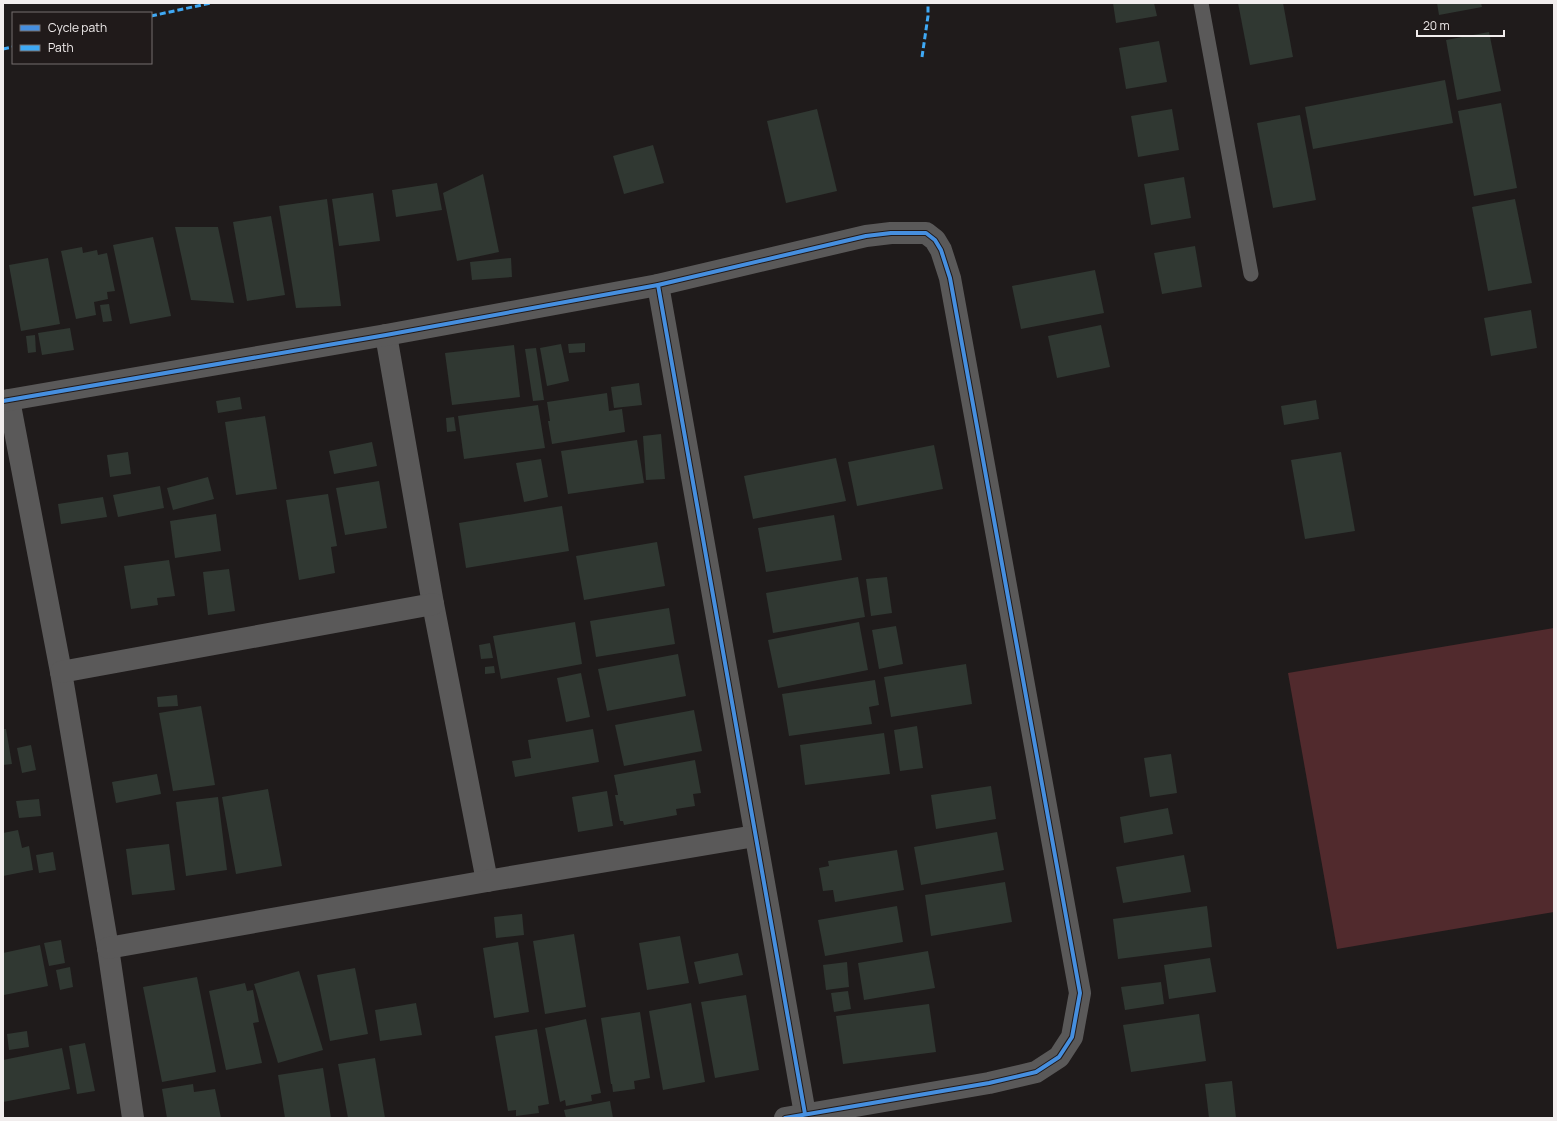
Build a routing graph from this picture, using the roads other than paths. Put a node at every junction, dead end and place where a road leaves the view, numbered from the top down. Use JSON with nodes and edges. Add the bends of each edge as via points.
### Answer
{"nodes":[{"id":1,"x":1201,"y":3,"type":"edge"},
{"id":2,"x":1251,"y":274,"type":"dead end"},
{"id":3,"x":658,"y":284,"type":"junction"},
{"id":4,"x":386,"y":335,"type":"junction"},
{"id":5,"x":6,"y":401,"type":"edge"},
{"id":6,"x":433,"y":604,"type":"junction"},
{"id":7,"x":62,"y":672,"type":"junction"},
{"id":8,"x":755,"y":836,"type":"junction"},
{"id":9,"x":487,"y":881,"type":"junction"},
{"id":10,"x":108,"y":948,"type":"junction"},
{"id":11,"x":795,"y":1116,"type":"edge"},
{"id":12,"x":133,"y":1118,"type":"edge"}],
"edges":[{"from":1,"to":2,"type":"lane"},
{"from":3,"to":4,"type":"street"},
{"from":3,"to":8,"type":"street"},
{"from":3,"to":11,"type":"street","via":[[866,236],[926,233],[935,240],[941,250],[950,278],[1080,993],[1072,1037],[1059,1057],[1036,1072],[989,1083]]},
{"from":4,"to":5,"type":"street"},
{"from":4,"to":6,"type":"street"},
{"from":5,"to":7,"type":"street"},
{"from":6,"to":7,"type":"street"},
{"from":6,"to":9,"type":"street"},
{"from":7,"to":10,"type":"street"},
{"from":8,"to":9,"type":"street"},
{"from":8,"to":11,"type":"street"},
{"from":9,"to":10,"type":"street"},
{"from":10,"to":12,"type":"street"}]}
